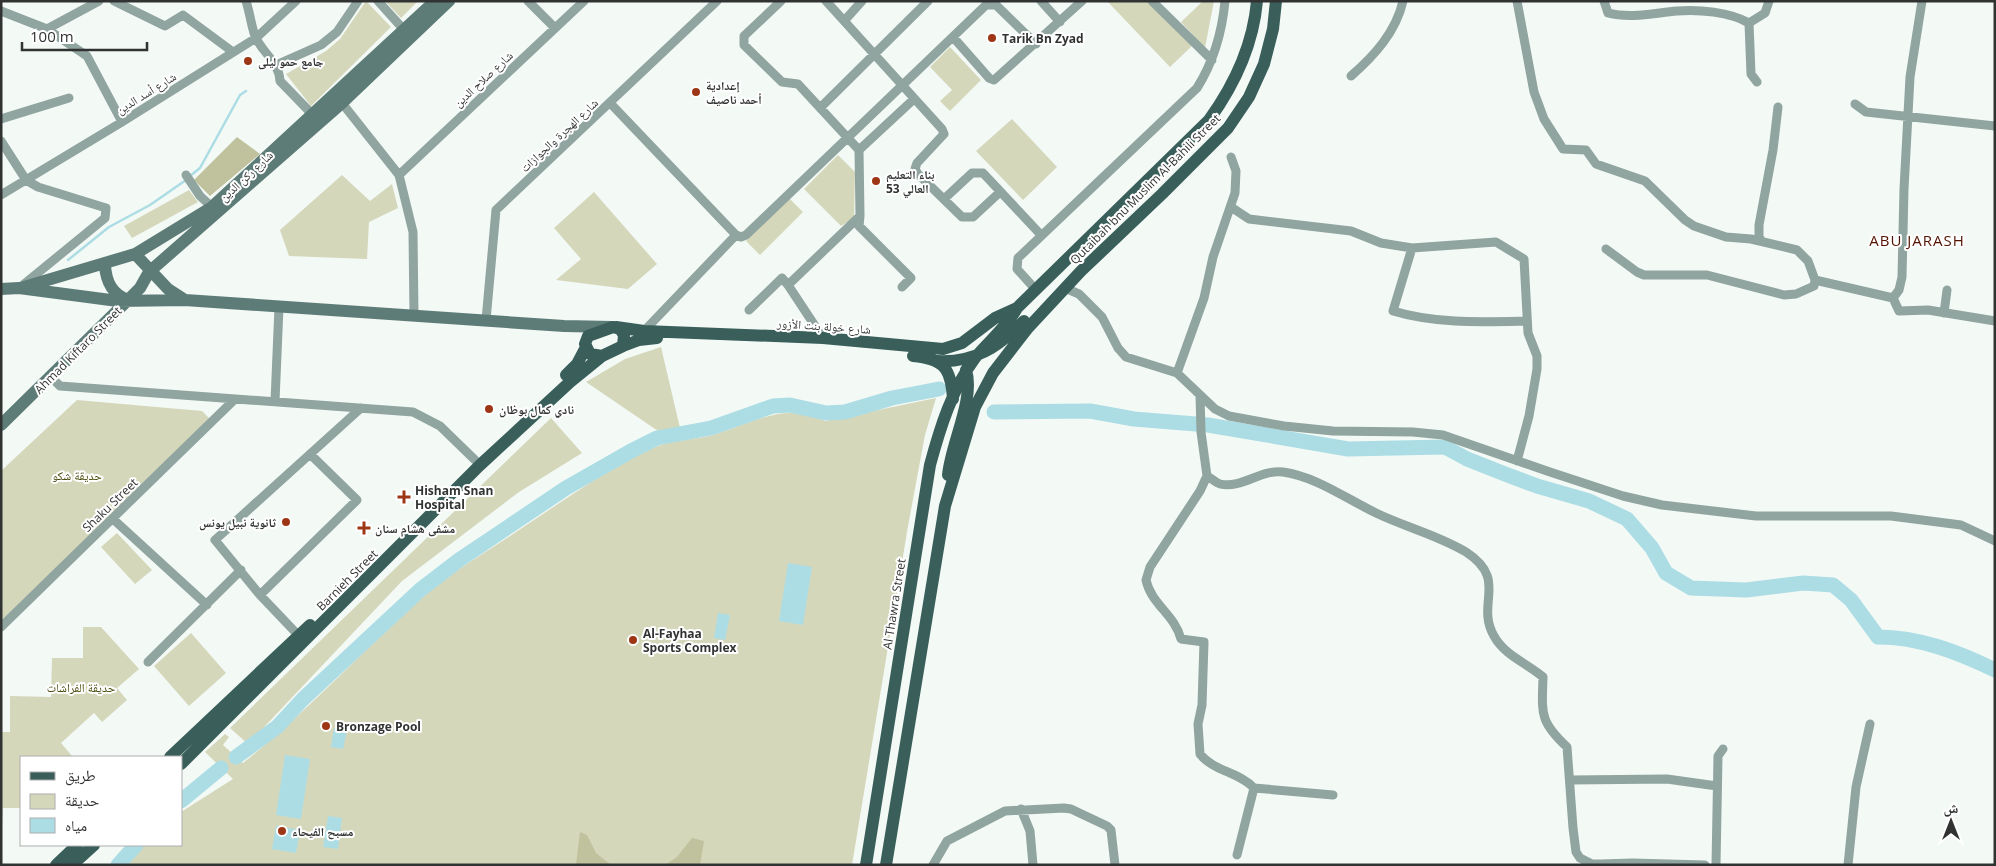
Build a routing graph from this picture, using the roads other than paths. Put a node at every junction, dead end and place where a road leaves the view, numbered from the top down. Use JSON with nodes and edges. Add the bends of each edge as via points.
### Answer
{"nodes":[{"id":1,"x":99,"y":1,"type":"edge"},
{"id":2,"x":114,"y":1,"type":"edge"},
{"id":3,"x":246,"y":1,"type":"edge"},
{"id":4,"x":296,"y":1,"type":"edge"},
{"id":5,"x":358,"y":1,"type":"edge"},
{"id":6,"x":378,"y":1,"type":"edge"},
{"id":7,"x":435,"y":1,"type":"edge"},
{"id":8,"x":449,"y":1,"type":"edge"},
{"id":9,"x":528,"y":1,"type":"edge"},
{"id":10,"x":584,"y":1,"type":"edge"},
{"id":11,"x":703,"y":1,"type":"edge"},
{"id":12,"x":717,"y":1,"type":"edge"},
{"id":13,"x":781,"y":1,"type":"edge"},
{"id":14,"x":826,"y":1,"type":"edge"},
{"id":15,"x":862,"y":1,"type":"edge"},
{"id":16,"x":928,"y":1,"type":"edge"},
{"id":17,"x":1041,"y":1,"type":"edge"},
{"id":18,"x":1082,"y":1,"type":"edge"},
{"id":19,"x":1152,"y":1,"type":"edge"},
{"id":20,"x":1225,"y":1,"type":"edge"},
{"id":21,"x":1257,"y":1,"type":"edge"},
{"id":22,"x":1276,"y":1,"type":"edge"},
{"id":23,"x":1403,"y":1,"type":"edge"},
{"id":24,"x":1517,"y":1,"type":"edge"},
{"id":25,"x":1604,"y":1,"type":"edge"},
{"id":26,"x":1769,"y":1,"type":"edge"},
{"id":27,"x":1922,"y":1,"type":"edge"},
{"id":28,"x":710,"y":8,"type":"junction"},
{"id":29,"x":1,"y":11,"type":"edge"},
{"id":30,"x":845,"y":20,"type":"junction"},
{"id":31,"x":1060,"y":22,"type":"junction"},
{"id":32,"x":1748,"y":23,"type":"junction"},
{"id":33,"x":555,"y":28,"type":"junction"},
{"id":34,"x":47,"y":29,"type":"junction"},
{"id":35,"x":405,"y":30,"type":"junction"},
{"id":36,"x":953,"y":37,"type":"junction"},
{"id":37,"x":256,"y":38,"type":"junction"},
{"id":38,"x":1036,"y":44,"type":"junction"},
{"id":39,"x":233,"y":52,"type":"junction"},
{"id":40,"x":873,"y":54,"type":"junction"},
{"id":41,"x":1212,"y":60,"type":"junction"},
{"id":42,"x":278,"y":68,"type":"junction"},
{"id":43,"x":1351,"y":76,"type":"dead end"},
{"id":44,"x":1757,"y":82,"type":"dead end"},
{"id":45,"x":902,"y":86,"type":"junction"},
{"id":46,"x":69,"y":98,"type":"dead end"},
{"id":47,"x":914,"y":99,"type":"junction"},
{"id":48,"x":342,"y":104,"type":"junction"},
{"id":49,"x":611,"y":104,"type":"junction"},
{"id":50,"x":1855,"y":104,"type":"dead end"},
{"id":51,"x":820,"y":108,"type":"junction"},
{"id":52,"x":1778,"y":108,"type":"dead end"},
{"id":53,"x":312,"y":114,"type":"junction"},
{"id":54,"x":1908,"y":117,"type":"junction"},
{"id":55,"x":1,"y":119,"type":"edge"},
{"id":56,"x":122,"y":122,"type":"junction"},
{"id":57,"x":1995,"y":126,"type":"edge"},
{"id":58,"x":848,"y":138,"type":"junction"},
{"id":59,"x":1,"y":141,"type":"edge"},
{"id":60,"x":859,"y":150,"type":"junction"},
{"id":61,"x":1230,"y":157,"type":"dead end"},
{"id":62,"x":186,"y":174,"type":"dead end"},
{"id":63,"x":399,"y":175,"type":"junction"},
{"id":64,"x":26,"y":180,"type":"junction"},
{"id":65,"x":1000,"y":192,"type":"junction"},
{"id":66,"x":1,"y":195,"type":"edge"},
{"id":67,"x":944,"y":200,"type":"junction"},
{"id":68,"x":212,"y":207,"type":"junction"},
{"id":69,"x":1231,"y":207,"type":"junction"},
{"id":70,"x":860,"y":216,"type":"junction"},
{"id":71,"x":736,"y":235,"type":"junction"},
{"id":72,"x":1041,"y":235,"type":"junction"},
{"id":73,"x":1761,"y":241,"type":"junction"},
{"id":74,"x":1412,"y":248,"type":"junction"},
{"id":75,"x":1102,"y":250,"type":"junction"},
{"id":76,"x":1606,"y":250,"type":"dead end"},
{"id":77,"x":135,"y":254,"type":"junction"},
{"id":78,"x":105,"y":265,"type":"junction"},
{"id":79,"x":149,"y":272,"type":"junction"},
{"id":80,"x":1816,"y":280,"type":"junction"},
{"id":81,"x":788,"y":285,"type":"junction"},
{"id":82,"x":902,"y":287,"type":"dead end"},
{"id":83,"x":1,"y":288,"type":"edge"},
{"id":84,"x":19,"y":288,"type":"junction"},
{"id":85,"x":1065,"y":288,"type":"junction"},
{"id":86,"x":1036,"y":290,"type":"junction"},
{"id":87,"x":1947,"y":290,"type":"dead end"},
{"id":88,"x":1893,"y":298,"type":"junction"},
{"id":89,"x":128,"y":300,"type":"junction"},
{"id":90,"x":185,"y":300,"type":"junction"},
{"id":91,"x":280,"y":307,"type":"junction"},
{"id":92,"x":1017,"y":308,"type":"junction"},
{"id":93,"x":750,"y":310,"type":"dead end"},
{"id":94,"x":1944,"y":313,"type":"junction"},
{"id":95,"x":414,"y":315,"type":"junction"},
{"id":96,"x":486,"y":320,"type":"junction"},
{"id":97,"x":1528,"y":321,"type":"junction"},
{"id":98,"x":1995,"y":321,"type":"edge"},
{"id":99,"x":564,"y":326,"type":"junction"},
{"id":100,"x":615,"y":327,"type":"junction"},
{"id":101,"x":644,"y":331,"type":"junction"},
{"id":102,"x":823,"y":338,"type":"junction"},
{"id":103,"x":586,"y":345,"type":"junction"},
{"id":104,"x":623,"y":346,"type":"junction"},
{"id":105,"x":940,"y":355,"type":"junction"},
{"id":106,"x":602,"y":356,"type":"junction"},
{"id":107,"x":976,"y":357,"type":"junction"},
{"id":108,"x":963,"y":366,"type":"junction"},
{"id":109,"x":1177,"y":373,"type":"junction"},
{"id":110,"x":51,"y":377,"type":"junction"},
{"id":111,"x":1200,"y":395,"type":"junction"},
{"id":112,"x":235,"y":399,"type":"junction"},
{"id":113,"x":953,"y":400,"type":"junction"},
{"id":114,"x":275,"y":402,"type":"junction"},
{"id":115,"x":361,"y":408,"type":"junction"},
{"id":116,"x":1,"y":425,"type":"edge"},
{"id":117,"x":310,"y":454,"type":"junction"},
{"id":118,"x":476,"y":460,"type":"junction"},
{"id":119,"x":1517,"y":461,"type":"junction"},
{"id":120,"x":1208,"y":476,"type":"junction"},
{"id":121,"x":945,"y":506,"type":"junction"},
{"id":122,"x":114,"y":519,"type":"junction"},
{"id":123,"x":1995,"y":541,"type":"edge"},
{"id":124,"x":241,"y":570,"type":"junction"},
{"id":125,"x":260,"y":595,"type":"junction"},
{"id":126,"x":207,"y":605,"type":"junction"},
{"id":127,"x":1,"y":627,"type":"edge"},
{"id":128,"x":300,"y":636,"type":"junction"},
{"id":129,"x":148,"y":662,"type":"dead end"},
{"id":130,"x":1870,"y":724,"type":"dead end"},
{"id":131,"x":1723,"y":749,"type":"dead end"},
{"id":132,"x":171,"y":756,"type":"edge"},
{"id":133,"x":182,"y":763,"type":"edge"},
{"id":134,"x":1571,"y":780,"type":"junction"},
{"id":135,"x":1716,"y":786,"type":"junction"},
{"id":136,"x":1254,"y":788,"type":"junction"},
{"id":137,"x":1333,"y":795,"type":"dead end"},
{"id":138,"x":1021,"y":809,"type":"junction"},
{"id":139,"x":76,"y":846,"type":"edge"},
{"id":140,"x":93,"y":846,"type":"edge"},
{"id":141,"x":1237,"y":855,"type":"dead end"},
{"id":142,"x":56,"y":865,"type":"edge"},
{"id":143,"x":72,"y":865,"type":"edge"},
{"id":144,"x":866,"y":865,"type":"edge"},
{"id":145,"x":886,"y":865,"type":"edge"},
{"id":146,"x":933,"y":865,"type":"edge"},
{"id":147,"x":1033,"y":865,"type":"edge"},
{"id":148,"x":1115,"y":865,"type":"edge"},
{"id":149,"x":1705,"y":865,"type":"edge"},
{"id":150,"x":1716,"y":865,"type":"edge"},
{"id":151,"x":1848,"y":865,"type":"edge"}],
"edges":[{"from":1,"to":34,"type":"street"},
{"from":2,"to":39,"type":"street","via":[[165,26],[183,15]]},
{"from":3,"to":37,"type":"street"},
{"from":4,"to":37,"type":"street","name":"شارع أسد الدين"},
{"from":5,"to":42,"type":"street","via":[[337,32],[321,45]]},
{"from":6,"to":35,"type":"street"},
{"from":7,"to":35,"type":"main road","name":"شارع ركن الدين"},
{"from":8,"to":48,"type":"main road","name":"شارع ركن الدين"},
{"from":9,"to":33,"type":"street"},
{"from":10,"to":33,"type":"street","name":"شارع صلاح الدين"},
{"from":11,"to":28,"type":"street"},
{"from":12,"to":28,"type":"street","name":"شارع الهجرة والجوازات"},
{"from":13,"to":51,"type":"street","via":[[744,36],[744,45],[782,82],[798,84]]},
{"from":14,"to":30,"type":"street"},
{"from":15,"to":30,"type":"street"},
{"from":16,"to":40,"type":"street"},
{"from":17,"to":31,"type":"street"},
{"from":18,"to":31,"type":"street"},
{"from":19,"to":41,"type":"street"},
{"from":20,"to":41,"type":"street","via":[[1222,28]]},
{"from":21,"to":86,"type":"main road","name":"Qutaibah bnu Muslim Al-Bahili Street","via":[[1254,27],[1241,67],[1209,120]]},
{"from":22,"to":75,"type":"main road","name":"Qutaibah bnu Muslim Al-Bahili Street","via":[[1264,64],[1239,113],[1216,141]]},
{"from":23,"to":43,"type":"street","via":[[1400,15],[1376,54]]},
{"from":24,"to":73,"type":"street","via":[[1534,92],[1544,119],[1563,149],[1586,150],[1596,164],[1645,181],[1694,226],[1726,237]]},
{"from":25,"to":32,"type":"street","via":[[1608,13],[1614,15],[1642,16],[1688,11],[1741,19]]},
{"from":26,"to":32,"type":"street","via":[[1765,13]]},
{"from":27,"to":54,"type":"street","via":[[1910,77]]},
{"from":28,"to":49,"type":"street","name":"شارع الهجرة والجوازات"},
{"from":29,"to":34,"type":"street"},
{"from":30,"to":40,"type":"street"},
{"from":31,"to":38,"type":"street"},
{"from":32,"to":44,"type":"street","via":[[1751,74]]},
{"from":33,"to":63,"type":"street","name":"شارع صلاح الدين"},
{"from":34,"to":56,"type":"street","via":[[88,56]]},
{"from":35,"to":53,"type":"main road","name":"شارع ركن الدين"},
{"from":36,"to":38,"type":"street","via":[[991,3]]},
{"from":36,"to":38,"type":"street","via":[[994,80]]},
{"from":36,"to":45,"type":"street"},
{"from":37,"to":39,"type":"street","name":"شارع أسد الدين"},
{"from":37,"to":42,"type":"street"},
{"from":39,"to":56,"type":"street","name":"شارع أسد الدين"},
{"from":40,"to":45,"type":"street"},
{"from":40,"to":51,"type":"street"},
{"from":41,"to":72,"type":"street","via":[[1197,88]]},
{"from":42,"to":53,"type":"street","via":[[280,81]]},
{"from":45,"to":47,"type":"street"},
{"from":45,"to":58,"type":"street"},
{"from":46,"to":55,"type":"street"},
{"from":47,"to":60,"type":"street"},
{"from":47,"to":67,"type":"street","via":[[944,134],[915,169]]},
{"from":48,"to":63,"type":"street"},
{"from":48,"to":79,"type":"main road","name":"شارع ركن الدين"},
{"from":49,"to":71,"type":"street"},
{"from":49,"to":96,"type":"street","name":"شارع الهجرة والجوازات","via":[[496,210]]},
{"from":50,"to":54,"type":"street","via":[[1866,112]]},
{"from":51,"to":58,"type":"street"},
{"from":52,"to":73,"type":"street","via":[[1758,230]]},
{"from":53,"to":68,"type":"main road","name":"شارع ركن الدين"},
{"from":54,"to":57,"type":"street"},
{"from":54,"to":88,"type":"street","via":[[1902,277]]},
{"from":56,"to":64,"type":"street","name":"شارع أسد الدين"},
{"from":58,"to":60,"type":"street"},
{"from":58,"to":71,"type":"street","via":[[746,235]]},
{"from":59,"to":64,"type":"street"},
{"from":60,"to":70,"type":"street"},
{"from":61,"to":69,"type":"street","via":[[1236,171]]},
{"from":62,"to":68,"type":"street","via":[[200,196]]},
{"from":63,"to":95,"type":"street","via":[[413,232]]},
{"from":64,"to":66,"type":"street","name":"شارع أسد الدين"},
{"from":64,"to":84,"type":"street","via":[[38,187],[106,208],[105,218]]},
{"from":65,"to":67,"type":"street","via":[[973,218],[967,219]]},
{"from":65,"to":67,"type":"street","via":[[983,173],[977,172]]},
{"from":65,"to":72,"type":"street"},
{"from":68,"to":77,"type":"main road","name":"شارع ركن الدين"},
{"from":69,"to":74,"type":"street","via":[[1249,219],[1351,232],[1381,243]]},
{"from":69,"to":109,"type":"street"},
{"from":70,"to":81,"type":"street"},
{"from":70,"to":82,"type":"street","via":[[860,226],[911,278]]},
{"from":71,"to":101,"type":"street"},
{"from":72,"to":86,"type":"street","via":[[1016,264]]},
{"from":73,"to":80,"type":"street","via":[[1787,246],[1803,254]]},
{"from":74,"to":97,"type":"street","via":[[1496,242],[1524,259]]},
{"from":74,"to":97,"type":"street","via":[[1392,311],[1445,321]]},
{"from":75,"to":85,"type":"main road","name":"Qutaibah bnu Muslim Al-Bahili Street"},
{"from":75,"to":107,"type":"main road","via":[[1075,271],[999,345]]},
{"from":76,"to":80,"type":"street","via":[[1636,272],[1653,277],[1707,275],[1784,295],[1814,286]]},
{"from":77,"to":78,"type":"main road","name":"شارع ركن الدين"},
{"from":77,"to":79,"type":"main road"},
{"from":78,"to":84,"type":"main road","name":"شارع ركن الدين"},
{"from":78,"to":89,"type":"main road","via":[[112,290],[118,297]]},
{"from":79,"to":89,"type":"main road","name":"Ahmad Kiftaro Street"},
{"from":79,"to":90,"type":"main road"},
{"from":80,"to":88,"type":"street"},
{"from":81,"to":93,"type":"street","via":[[782,278]]},
{"from":81,"to":102,"type":"street"},
{"from":83,"to":84,"type":"main road"},
{"from":84,"to":89,"type":"main road","via":[[68,296]]},
{"from":85,"to":109,"type":"street","via":[[1080,294],[1102,317],[1126,357]]},
{"from":85,"to":121,"type":"main road","name":"Qutaibah bnu Muslim Al-Bahili Street","via":[[1015,343],[993,374],[975,407]]},
{"from":86,"to":92,"type":"main road","name":"Qutaibah bnu Muslim Al-Bahili Street"},
{"from":87,"to":94,"type":"street"},
{"from":88,"to":94,"type":"street","via":[[1899,311]]},
{"from":89,"to":90,"type":"main road"},
{"from":89,"to":110,"type":"main road","name":"Ahmad Kiftaro Street"},
{"from":90,"to":91,"type":"main road"},
{"from":91,"to":95,"type":"main road"},
{"from":91,"to":114,"type":"street"},
{"from":92,"to":105,"type":"main road","name":"شارع خولة بنت الأزور","via":[[995,318]]},
{"from":92,"to":107,"type":"main road","name":"Qutaibah bnu Muslim Al-Bahili Street","via":[[1008,324]]},
{"from":94,"to":98,"type":"street"},
{"from":95,"to":96,"type":"main road"},
{"from":96,"to":99,"type":"main road"},
{"from":97,"to":119,"type":"street","via":[[1537,369]]},
{"from":99,"to":100,"type":"main road"},
{"from":99,"to":103,"type":"main road"},
{"from":100,"to":101,"type":"main road","name":"شارع خولة بنت الأزور"},
{"from":100,"to":103,"type":"main road","via":[[592,332]]},
{"from":100,"to":104,"type":"main road","via":[[624,335]]},
{"from":101,"to":102,"type":"main road","name":"شارع خولة بنت الأزور"},
{"from":102,"to":105,"type":"main road","name":"شارع خولة بنت الأزور"},
{"from":103,"to":106,"type":"main road","via":[[590,354]]},
{"from":103,"to":118,"type":"main road","name":"Barnieh Street","via":[[572,370]]},
{"from":104,"to":105,"type":"main road","name":"شارع خولة بنت الأزور","via":[[660,338],[826,347],[928,358]]},
{"from":104,"to":106,"type":"main road"},
{"from":105,"to":108,"type":"main road"},
{"from":105,"to":113,"type":"main road","via":[[951,378]]},
{"from":106,"to":133,"type":"main road","name":"Barnieh Street","via":[[479,466]]},
{"from":107,"to":108,"type":"main road"},
{"from":108,"to":113,"type":"main road","name":"Al Thawra Street"},
{"from":108,"to":121,"type":"main road","via":[[968,394],[952,448]]},
{"from":109,"to":111,"type":"street"},
{"from":110,"to":112,"type":"street","via":[[60,386]]},
{"from":110,"to":116,"type":"main road","name":"Ahmad Kiftaro Street"},
{"from":111,"to":119,"type":"street","via":[[1214,409],[1229,416],[1333,431],[1443,435]]},
{"from":111,"to":120,"type":"street","via":[[1201,432]]},
{"from":112,"to":114,"type":"street"},
{"from":112,"to":122,"type":"street","name":"Shaku Street"},
{"from":113,"to":144,"type":"main road","name":"Al Thawra Street","via":[[930,465]]},
{"from":114,"to":115,"type":"street"},
{"from":115,"to":117,"type":"street"},
{"from":115,"to":118,"type":"street","via":[[413,412],[440,426]]},
{"from":117,"to":124,"type":"street","via":[[215,540]]},
{"from":117,"to":125,"type":"street","via":[[358,500]]},
{"from":118,"to":128,"type":"main road","name":"Barnieh Street"},
{"from":119,"to":123,"type":"street","via":[[1623,496],[1662,505],[1756,516],[1891,516],[1960,524]]},
{"from":120,"to":134,"type":"street","via":[[1220,484],[1241,482],[1270,472],[1291,474],[1332,489],[1376,513],[1453,545],[1476,560],[1490,580],[1488,615],[1495,637],[1509,653],[1543,677],[1541,708],[1550,732],[1567,747]]},
{"from":120,"to":136,"type":"street","via":[[1150,567],[1146,580],[1154,598],[1176,624],[1181,639],[1204,642],[1202,705],[1198,724],[1200,754],[1209,763],[1242,777]]},
{"from":121,"to":145,"type":"main road"},
{"from":122,"to":126,"type":"street"},
{"from":122,"to":127,"type":"street","name":"Shaku Street"},
{"from":124,"to":125,"type":"street"},
{"from":124,"to":126,"type":"street"},
{"from":125,"to":128,"type":"street"},
{"from":126,"to":129,"type":"street"},
{"from":128,"to":132,"type":"main road","name":"Barnieh Street"},
{"from":130,"to":151,"type":"street","via":[[1856,786]]},
{"from":131,"to":135,"type":"street","via":[[1718,756]]},
{"from":134,"to":135,"type":"street","via":[[1667,779]]},
{"from":134,"to":149,"type":"street","via":[[1576,852],[1584,861]]},
{"from":135,"to":150,"type":"street"},
{"from":136,"to":137,"type":"street"},
{"from":136,"to":141,"type":"street"},
{"from":138,"to":146,"type":"street","via":[[1005,811],[957,834],[943,847]]},
{"from":138,"to":147,"type":"street","via":[[1030,831]]},
{"from":138,"to":148,"type":"street","via":[[1071,809],[1107,826],[1111,830]]},
{"from":139,"to":142,"type":"main road"},
{"from":140,"to":143,"type":"main road"}]}
